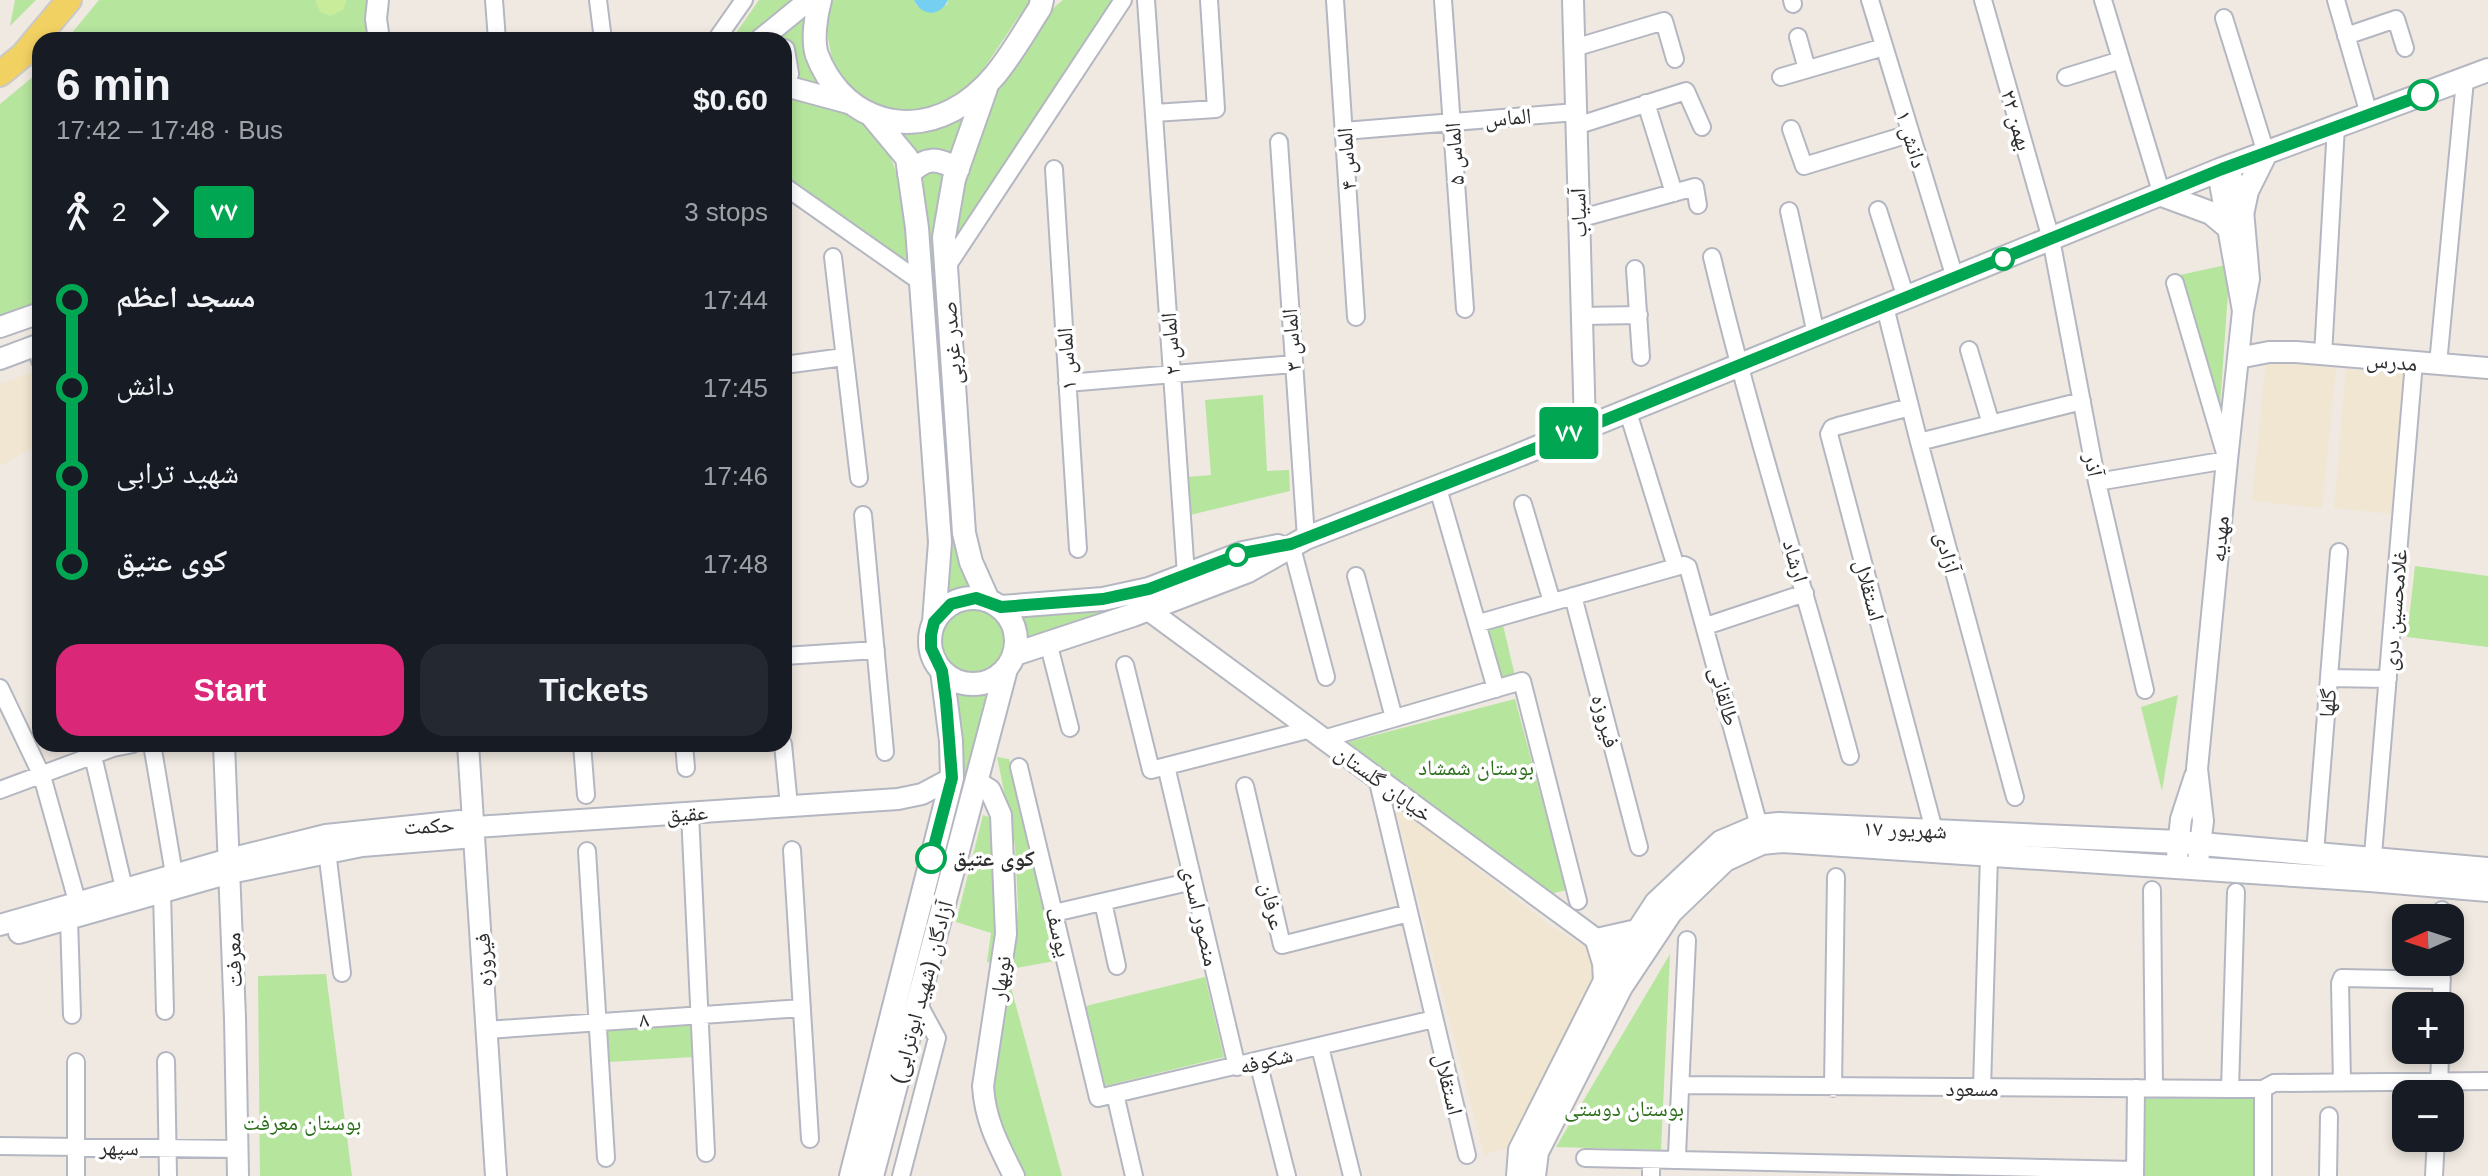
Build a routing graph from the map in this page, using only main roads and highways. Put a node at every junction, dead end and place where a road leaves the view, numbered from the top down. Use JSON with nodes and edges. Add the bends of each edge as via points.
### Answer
{"nodes":[{"id":1,"x":69,"y":0,"type":"edge"},
{"id":2,"x":820,"y":0,"type":"edge"},
{"id":3,"x":1044,"y":3,"type":"edge"},
{"id":4,"x":42,"y":32,"type":"edge"},
{"id":5,"x":32,"y":44,"type":"edge"},
{"id":6,"x":2488,"y":70,"type":"edge"},
{"id":7,"x":0,"y":74,"type":"edge"},
{"id":8,"x":986,"y":88,"type":"junction"},
{"id":9,"x":872,"y":116,"type":"junction"},
{"id":10,"x":2266,"y":153,"type":"junction"},
{"id":11,"x":958,"y":169,"type":"junction"},
{"id":12,"x":909,"y":174,"type":"junction"},
{"id":13,"x":2162,"y":195,"type":"junction"},
{"id":14,"x":2243,"y":210,"type":"road end"},
{"id":15,"x":2229,"y":228,"type":"road end"},
{"id":16,"x":1299,"y":541,"type":"junction"},
{"id":17,"x":994,"y":604,"type":"junction"},
{"id":18,"x":934,"y":622,"type":"junction"},
{"id":19,"x":1011,"y":662,"type":"junction"},
{"id":20,"x":942,"y":671,"type":"junction"},
{"id":21,"x":2372,"y":869,"type":"junction"},
{"id":22,"x":2488,"y":869,"type":"edge"},
{"id":23,"x":2488,"y":890,"type":"edge"},
{"id":24,"x":923,"y":893,"type":"junction"},
{"id":25,"x":945,"y":901,"type":"junction"},
{"id":26,"x":1637,"y":931,"type":"junction"},
{"id":27,"x":1628,"y":961,"type":"junction"},
{"id":28,"x":1605,"y":981,"type":"junction"},
{"id":29,"x":851,"y":1176,"type":"edge"},
{"id":30,"x":872,"y":1176,"type":"edge"},
{"id":31,"x":1518,"y":1176,"type":"edge"},
{"id":32,"x":1534,"y":1176,"type":"edge"}],
"edges":[{"from":1,"to":4,"type":"main road"},
{"from":2,"to":9,"type":"main road","via":[[817,55],[832,82]]},
{"from":3,"to":8,"type":"main road"},
{"from":5,"to":7,"type":"main road"},
{"from":6,"to":10,"type":"main road"},
{"from":8,"to":9,"type":"main road","via":[[952,111],[918,122]]},
{"from":8,"to":11,"type":"main road","name":"صدر غربی"},
{"from":9,"to":12,"type":"main road","name":"صدر غربی","via":[[907,158]]},
{"from":10,"to":13,"type":"main road"},
{"from":10,"to":14,"type":"main road"},
{"from":11,"to":12,"type":"main road","via":[[929,159]]},
{"from":11,"to":17,"type":"main road","name":"صدر غربی","via":[[944,237],[964,533],[971,562]]},
{"from":12,"to":18,"type":"main road","name":"صدر غربی","via":[[940,542]]},
{"from":13,"to":15,"type":"main road","via":[[2211,213]]},
{"from":13,"to":16,"type":"main road"},
{"from":16,"to":17,"type":"main road","via":[[1243,553],[1149,589],[1103,599]]},
{"from":16,"to":19,"type":"main road","via":[[1248,571],[1048,642]]},
{"from":17,"to":18,"type":"main road","via":[[963,599]]},
{"from":17,"to":19,"type":"main road","via":[[1014,628]]},
{"from":18,"to":20,"type":"main road","via":[[931,648]]},
{"from":19,"to":20,"type":"main road","via":[[982,684],[953,680]]},
{"from":19,"to":25,"type":"main road","name":"آزادگان (شهید ابوترابی)"},
{"from":20,"to":24,"type":"main road","name":"آزادگان (شهید ابوترابی)","via":[[952,778]]},
{"from":21,"to":22,"type":"main road","name":"۱۷ شهریور"},
{"from":21,"to":23,"type":"main road","name":"۱۷ شهریور"},
{"from":21,"to":26,"type":"main road","name":"۱۷ شهریور","via":[[2315,853],[2178,842],[1779,824],[1759,826],[1721,842],[1656,903]]},
{"from":21,"to":27,"type":"main road","name":"۱۷ شهریور","via":[[2187,868],[1762,843],[1725,860]]},
{"from":24,"to":25,"type":"main road"},
{"from":24,"to":29,"type":"main road","name":"آزادگان (شهید ابوترابی)"},
{"from":25,"to":30,"type":"main road","name":"آزادگان (شهید ابوترابی)"},
{"from":26,"to":27,"type":"main road","name":"۱۷ شهریور"},
{"from":26,"to":28,"type":"main road","via":[[1597,940]]},
{"from":27,"to":28,"type":"main road","name":"۱۷ شهریور"},
{"from":27,"to":32,"type":"main road","name":"۱۷ شهریور","via":[[1621,987],[1537,1152]]},
{"from":28,"to":31,"type":"main road","name":"۱۷ شهریور","via":[[1520,1150]]}]}
